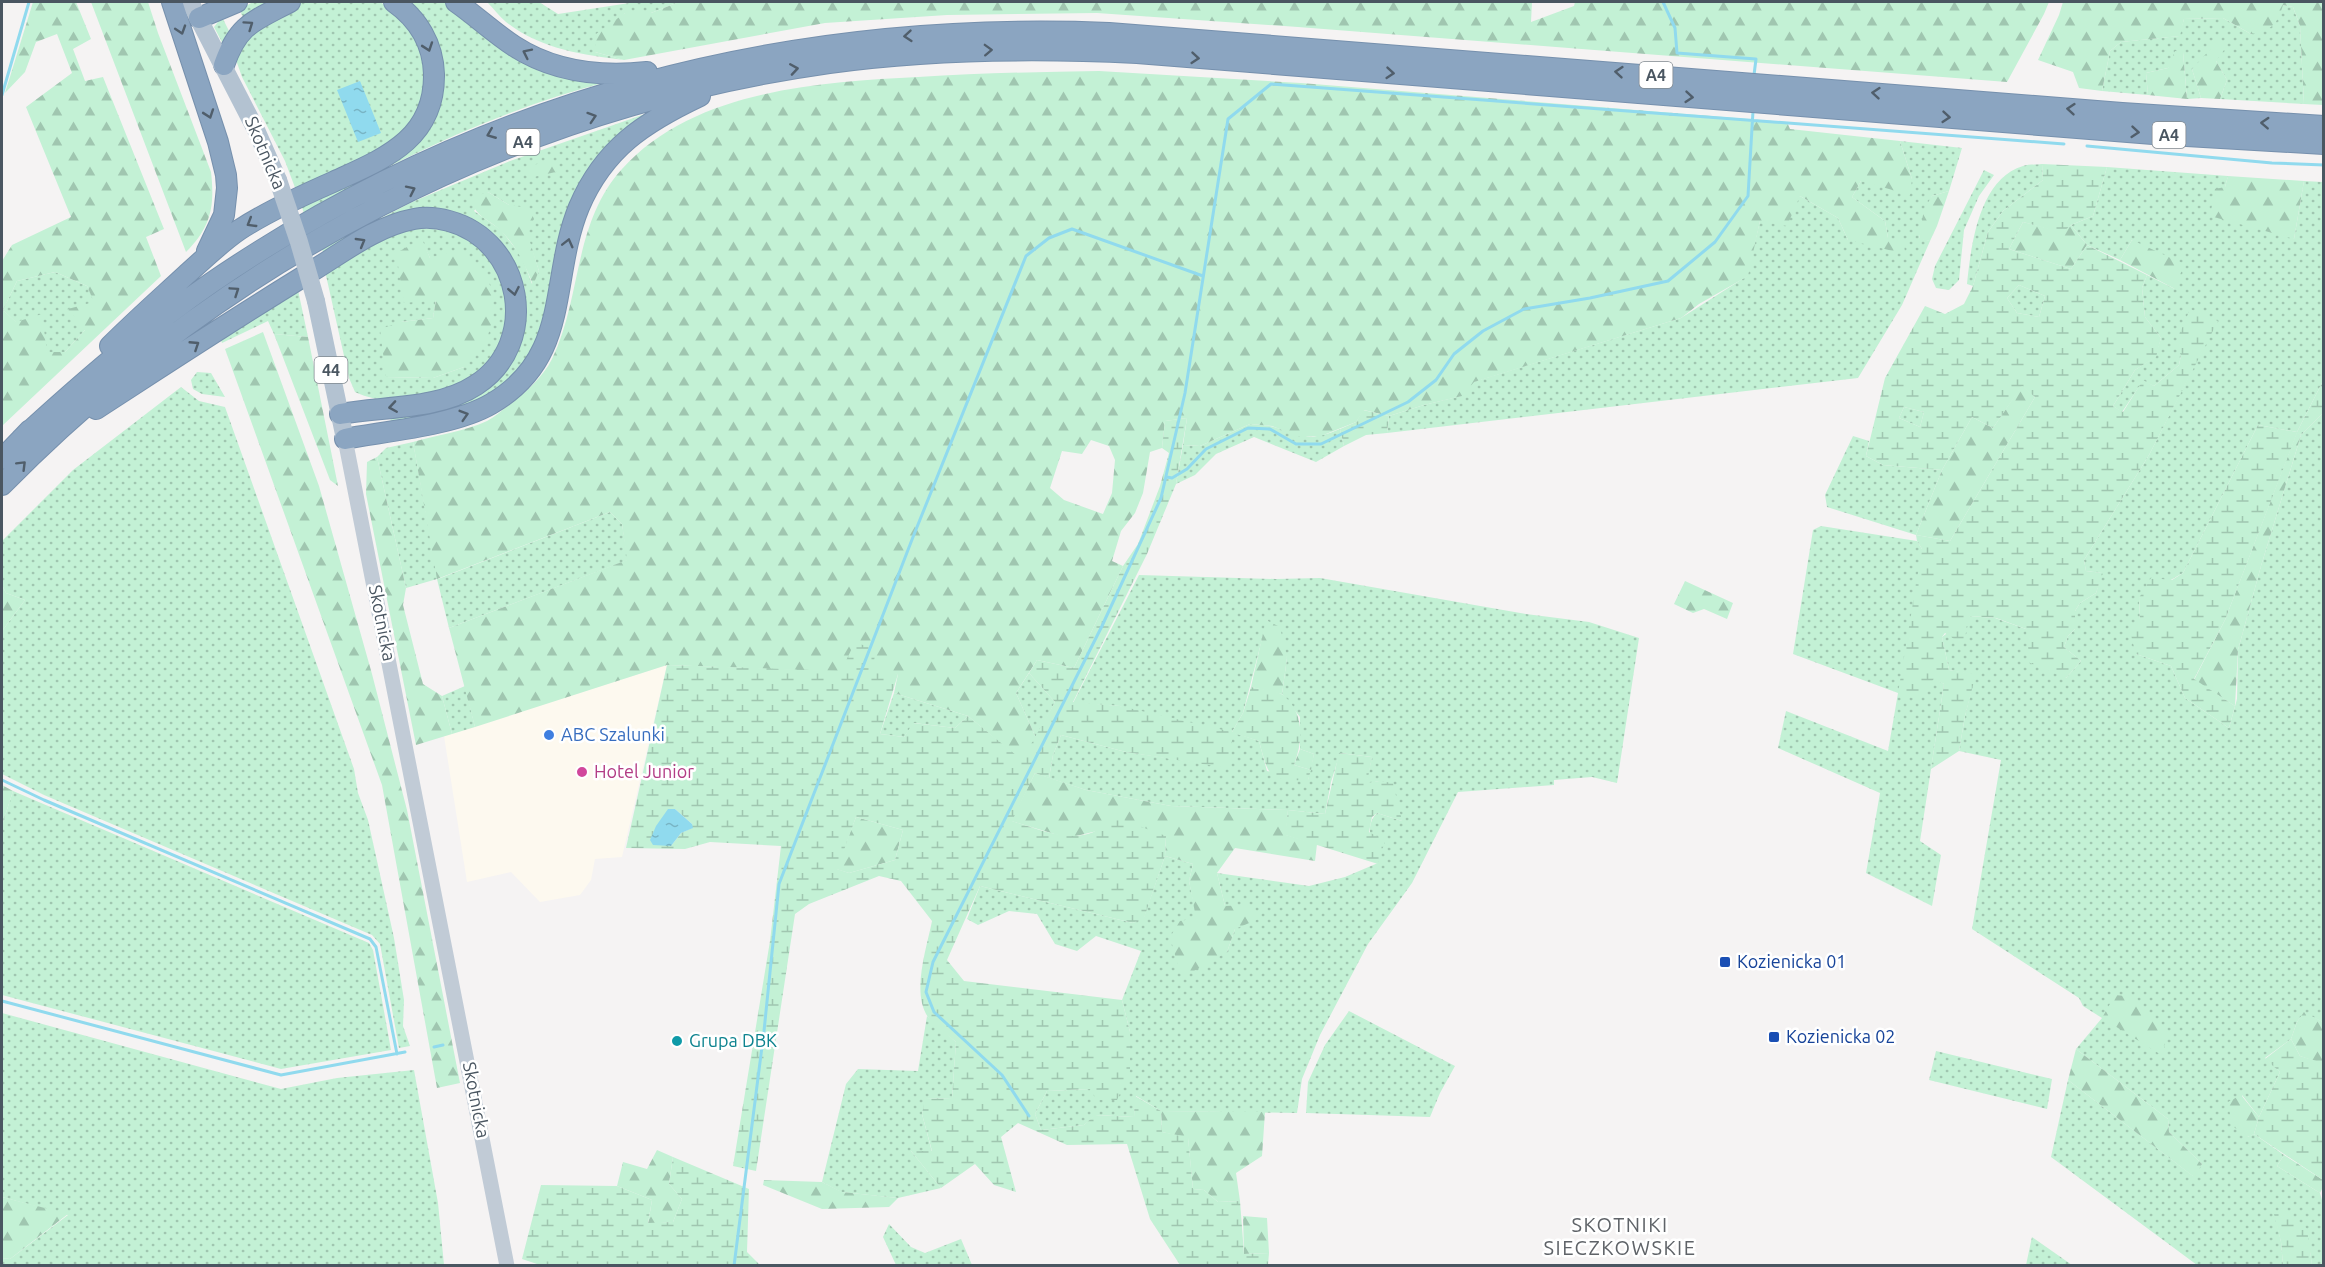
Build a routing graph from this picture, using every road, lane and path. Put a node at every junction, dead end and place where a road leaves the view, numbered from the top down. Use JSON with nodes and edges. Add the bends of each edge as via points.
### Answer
{"nodes":[{"id":1,"x":172,"y":2,"type":"edge"},
{"id":2,"x":237,"y":2,"type":"edge"},
{"id":3,"x":290,"y":2,"type":"edge"},
{"id":4,"x":394,"y":2,"type":"edge"},
{"id":5,"x":456,"y":2,"type":"edge"},
{"id":6,"x":194,"y":10,"type":"edge"},
{"id":7,"x":224,"y":65,"type":"junction"},
{"id":8,"x":706,"y":67,"type":"junction"},
{"id":9,"x":736,"y":79,"type":"junction"},
{"id":10,"x":2324,"y":126,"type":"edge"},
{"id":11,"x":2324,"y":144,"type":"edge"},
{"id":12,"x":201,"y":261,"type":"junction"},
{"id":13,"x":340,"y":414,"type":"junction"},
{"id":14,"x":345,"y":439,"type":"junction"},
{"id":15,"x":21,"y":440,"type":"junction"},
{"id":16,"x":42,"y":445,"type":"junction"},
{"id":17,"x":2,"y":459,"type":"edge"},
{"id":18,"x":2,"y":485,"type":"edge"},
{"id":19,"x":507,"y":1266,"type":"edge"}],
"edges":[{"from":1,"to":12,"type":"highway","one_way":true,"via":[[226,175],[224,214]]},
{"from":2,"to":6,"type":"highway"},
{"from":7,"to":3,"type":"highway","one_way":true,"via":[[239,32]]},
{"from":4,"to":12,"type":"highway","one_way":true,"via":[[418,24],[432,56],[433,93],[418,129],[390,155],[259,218]]},
{"from":8,"to":5,"type":"highway","one_way":true,"via":[[620,75],[570,70],[517,48]]},
{"from":6,"to":7,"type":"main road","name":"Skotnicka","number":"44"},
{"from":7,"to":13,"type":"main road","name":"Skotnicka","number":"44","bridge":true,"via":[[278,180],[299,242]]},
{"from":10,"to":8,"type":"highway","number":"A4","one_way":true,"via":[[1082,32],[884,38]]},
{"from":8,"to":15,"type":"highway","number":"A4","one_way":true,"via":[[541,115],[361,193],[208,285],[117,354]]},
{"from":9,"to":11,"type":"highway","number":"A4","one_way":true,"via":[[831,63],[914,55],[1081,50]]},
{"from":14,"to":9,"type":"highway","one_way":true,"via":[[465,415],[490,405],[521,381],[546,342],[557,308],[573,226],[597,174],[620,147],[657,117]]},
{"from":16,"to":9,"type":"highway","number":"A4","one_way":true,"via":[[109,385],[198,316],[365,212],[470,163],[554,130],[663,96]]},
{"from":12,"to":15,"type":"highway","via":[[98,356]]},
{"from":13,"to":14,"type":"main road","name":"Skotnicka","number":"44"},
{"from":16,"to":13,"type":"highway","one_way":true,"via":[[377,233],[404,221],[430,218],[457,224],[480,236],[501,258],[516,302],[513,335],[496,367],[478,384],[453,396]]},
{"from":14,"to":19,"type":"main road","name":"Skotnicka"},
{"from":15,"to":17,"type":"highway","number":"A4"},
{"from":18,"to":16,"type":"highway","number":"A4","one_way":true}]}
